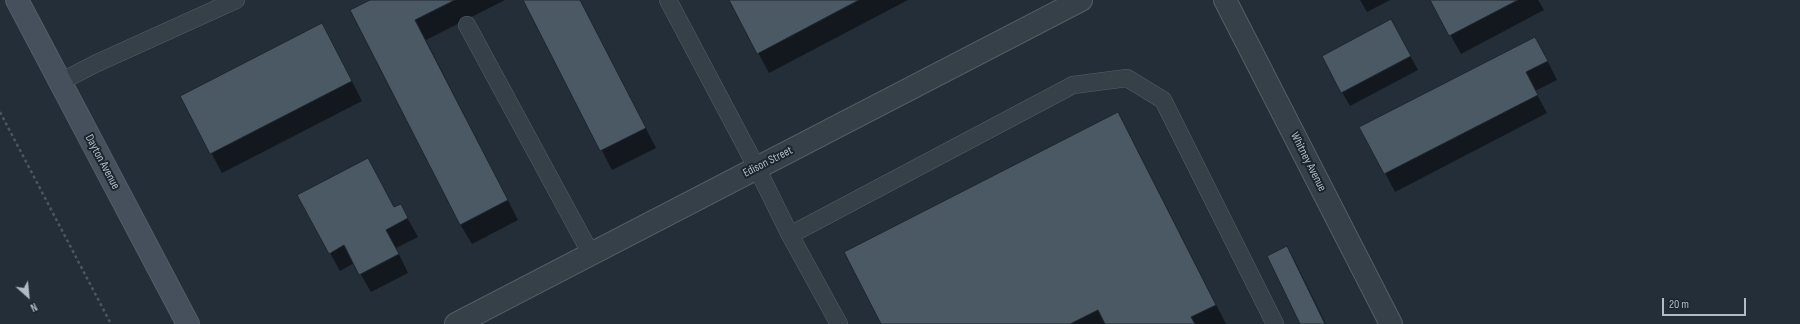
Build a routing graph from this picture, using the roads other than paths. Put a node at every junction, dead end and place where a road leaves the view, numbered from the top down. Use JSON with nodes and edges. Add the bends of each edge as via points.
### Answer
{"nodes":[{"id":1,"x":17,"y":0,"type":"edge"},
{"id":2,"x":236,"y":0,"type":"edge"},
{"id":3,"x":668,"y":0,"type":"edge"},
{"id":4,"x":1081,"y":0,"type":"edge"},
{"id":5,"x":1225,"y":0,"type":"edge"},
{"id":6,"x":467,"y":25,"type":"dead end"},
{"id":7,"x":60,"y":82,"type":"junction"},
{"id":8,"x":757,"y":168,"type":"junction"},
{"id":9,"x":790,"y":235,"type":"junction"},
{"id":10,"x":591,"y":254,"type":"junction"},
{"id":11,"x":188,"y":324,"type":"edge"},
{"id":12,"x":456,"y":324,"type":"edge"},
{"id":13,"x":839,"y":324,"type":"edge"},
{"id":14,"x":1275,"y":324,"type":"edge"},
{"id":15,"x":1391,"y":324,"type":"edge"}],
"edges":[{"from":1,"to":7,"type":"main road","name":"Dayton Avenue"},
{"from":2,"to":7,"type":"lane"},
{"from":3,"to":8,"type":"lane"},
{"from":4,"to":8,"type":"street","name":"Edison Street"},
{"from":5,"to":15,"type":"street","name":"Whitney Avenue"},
{"from":6,"to":10,"type":"lane"},
{"from":7,"to":11,"type":"main road","name":"Dayton Avenue"},
{"from":8,"to":9,"type":"lane"},
{"from":8,"to":10,"type":"street","name":"Edison Street"},
{"from":9,"to":13,"type":"lane"},
{"from":9,"to":14,"type":"lane","via":[[1073,85],[1127,78],[1163,100]]},
{"from":10,"to":12,"type":"street","name":"Edison Street"}]}
